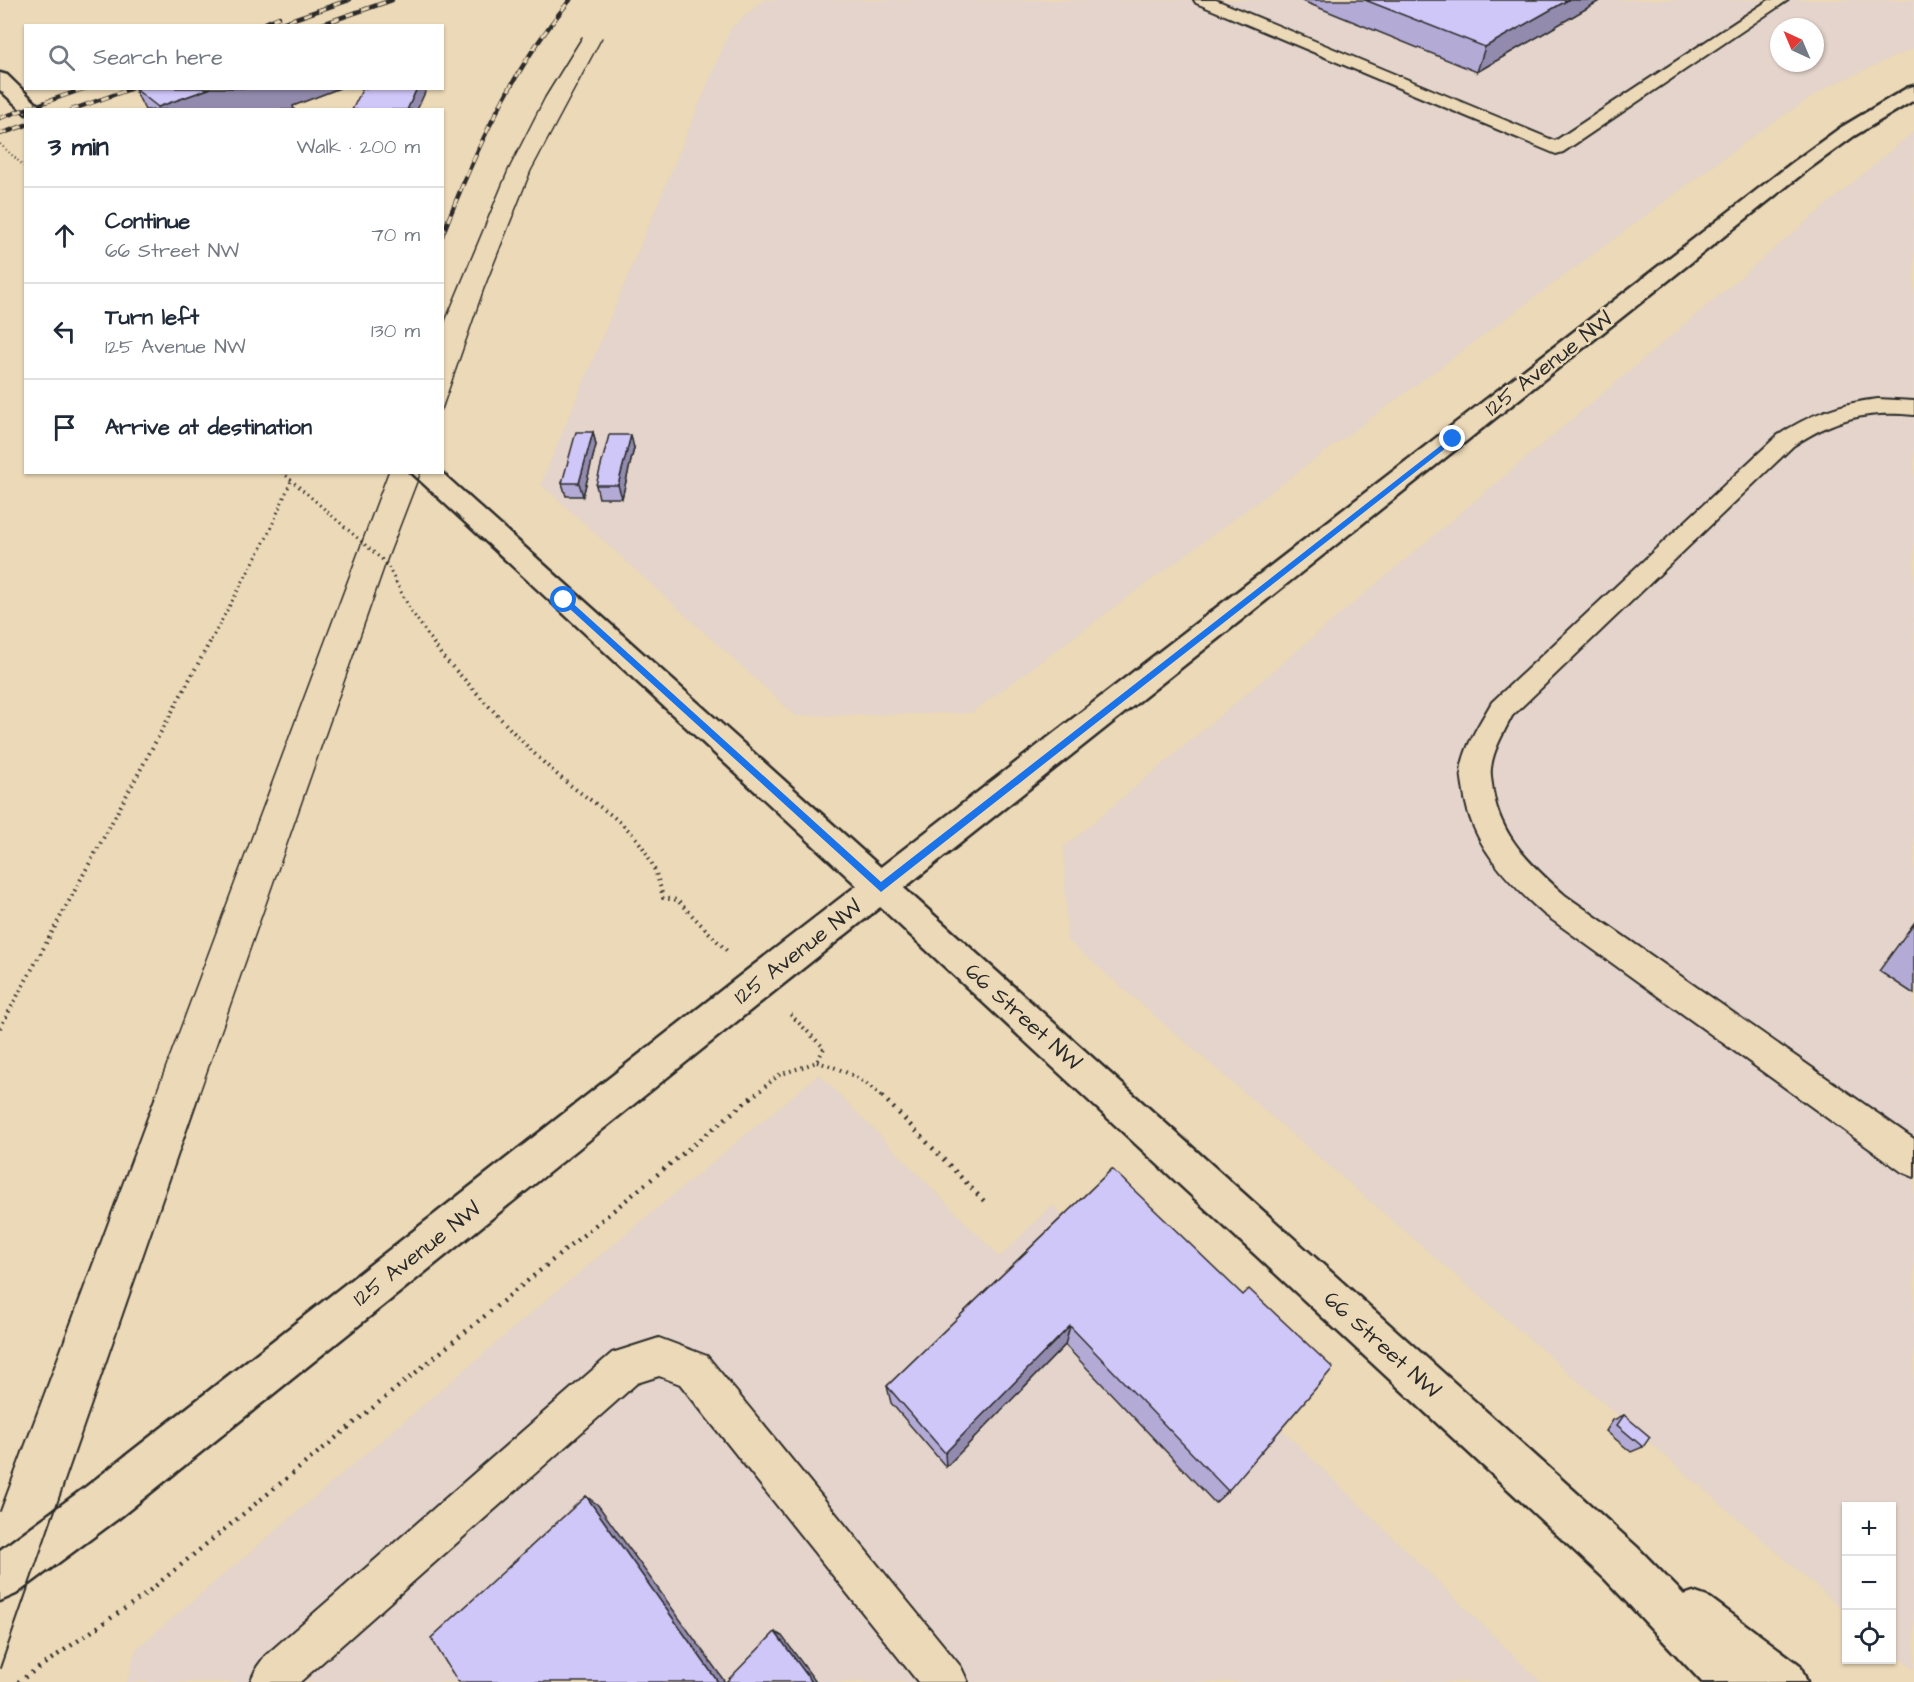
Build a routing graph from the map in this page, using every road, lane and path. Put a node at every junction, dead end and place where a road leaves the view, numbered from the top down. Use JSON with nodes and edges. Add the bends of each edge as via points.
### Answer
{"nodes":[{"id":1,"x":1202,"y":0,"type":"edge"},
{"id":2,"x":1780,"y":0,"type":"edge"},
{"id":3,"x":0,"y":79,"type":"edge"},
{"id":4,"x":1914,"y":92,"type":"edge"},
{"id":5,"x":31,"y":108,"type":"edge"},
{"id":6,"x":0,"y":144,"type":"edge"},
{"id":7,"x":24,"y":166,"type":"edge"},
{"id":8,"x":1914,"y":408,"type":"edge"},
{"id":9,"x":284,"y":474,"type":"edge"},
{"id":10,"x":426,"y":474,"type":"edge"},
{"id":11,"x":291,"y":481,"type":"junction"},
{"id":12,"x":881,"y":888,"type":"junction"},
{"id":13,"x":677,"y":900,"type":"dead end"},
{"id":14,"x":0,"y":1028,"type":"edge"},
{"id":15,"x":824,"y":1048,"type":"dead end"},
{"id":16,"x":817,"y":1062,"type":"junction"},
{"id":17,"x":1914,"y":1160,"type":"edge"},
{"id":18,"x":987,"y":1204,"type":"dead end"},
{"id":19,"x":1621,"y":1563,"type":"junction"},
{"id":20,"x":0,"y":1578,"type":"edge"},
{"id":21,"x":18,"y":1682,"type":"edge"},
{"id":22,"x":272,"y":1682,"type":"edge"},
{"id":23,"x":946,"y":1682,"type":"edge"},
{"id":24,"x":1735,"y":1682,"type":"edge"},
{"id":25,"x":1783,"y":1682,"type":"edge"}],
"edges":[{"from":1,"to":2,"type":"lane","via":[[1556,148]]},
{"from":3,"to":5,"type":"street"},
{"from":4,"to":12,"type":"street","name":"125 Avenue NW","via":[[1847,132],[1790,174]]},
{"from":6,"to":7,"type":"path"},
{"from":8,"to":17,"type":"lane","via":[[1865,407],[1835,413],[1806,425],[1785,441],[1502,709],[1476,766],[1478,799],[1491,836],[1525,878],[1555,905]]},
{"from":9,"to":11,"type":"path"},
{"from":10,"to":12,"type":"street","name":"66 Street NW"},
{"from":11,"to":13,"type":"path","via":[[386,563],[410,609],[442,656],[552,770],[636,838],[656,870],[663,898]]},
{"from":11,"to":14,"type":"path","via":[[267,537]]},
{"from":12,"to":19,"type":"street","name":"66 Street NW"},
{"from":12,"to":20,"type":"street","name":"125 Avenue NW","via":[[112,1495]]},
{"from":15,"to":16,"type":"path"},
{"from":16,"to":18,"type":"path","via":[[841,1068],[875,1089]]},
{"from":16,"to":21,"type":"path","via":[[779,1075],[143,1596]]},
{"from":19,"to":24,"type":"street","name":"66 Street NW"},
{"from":19,"to":25,"type":"street","name":"66 Street NW"},
{"from":22,"to":23,"type":"lane","via":[[626,1367],[659,1357],[693,1370]]}]}
